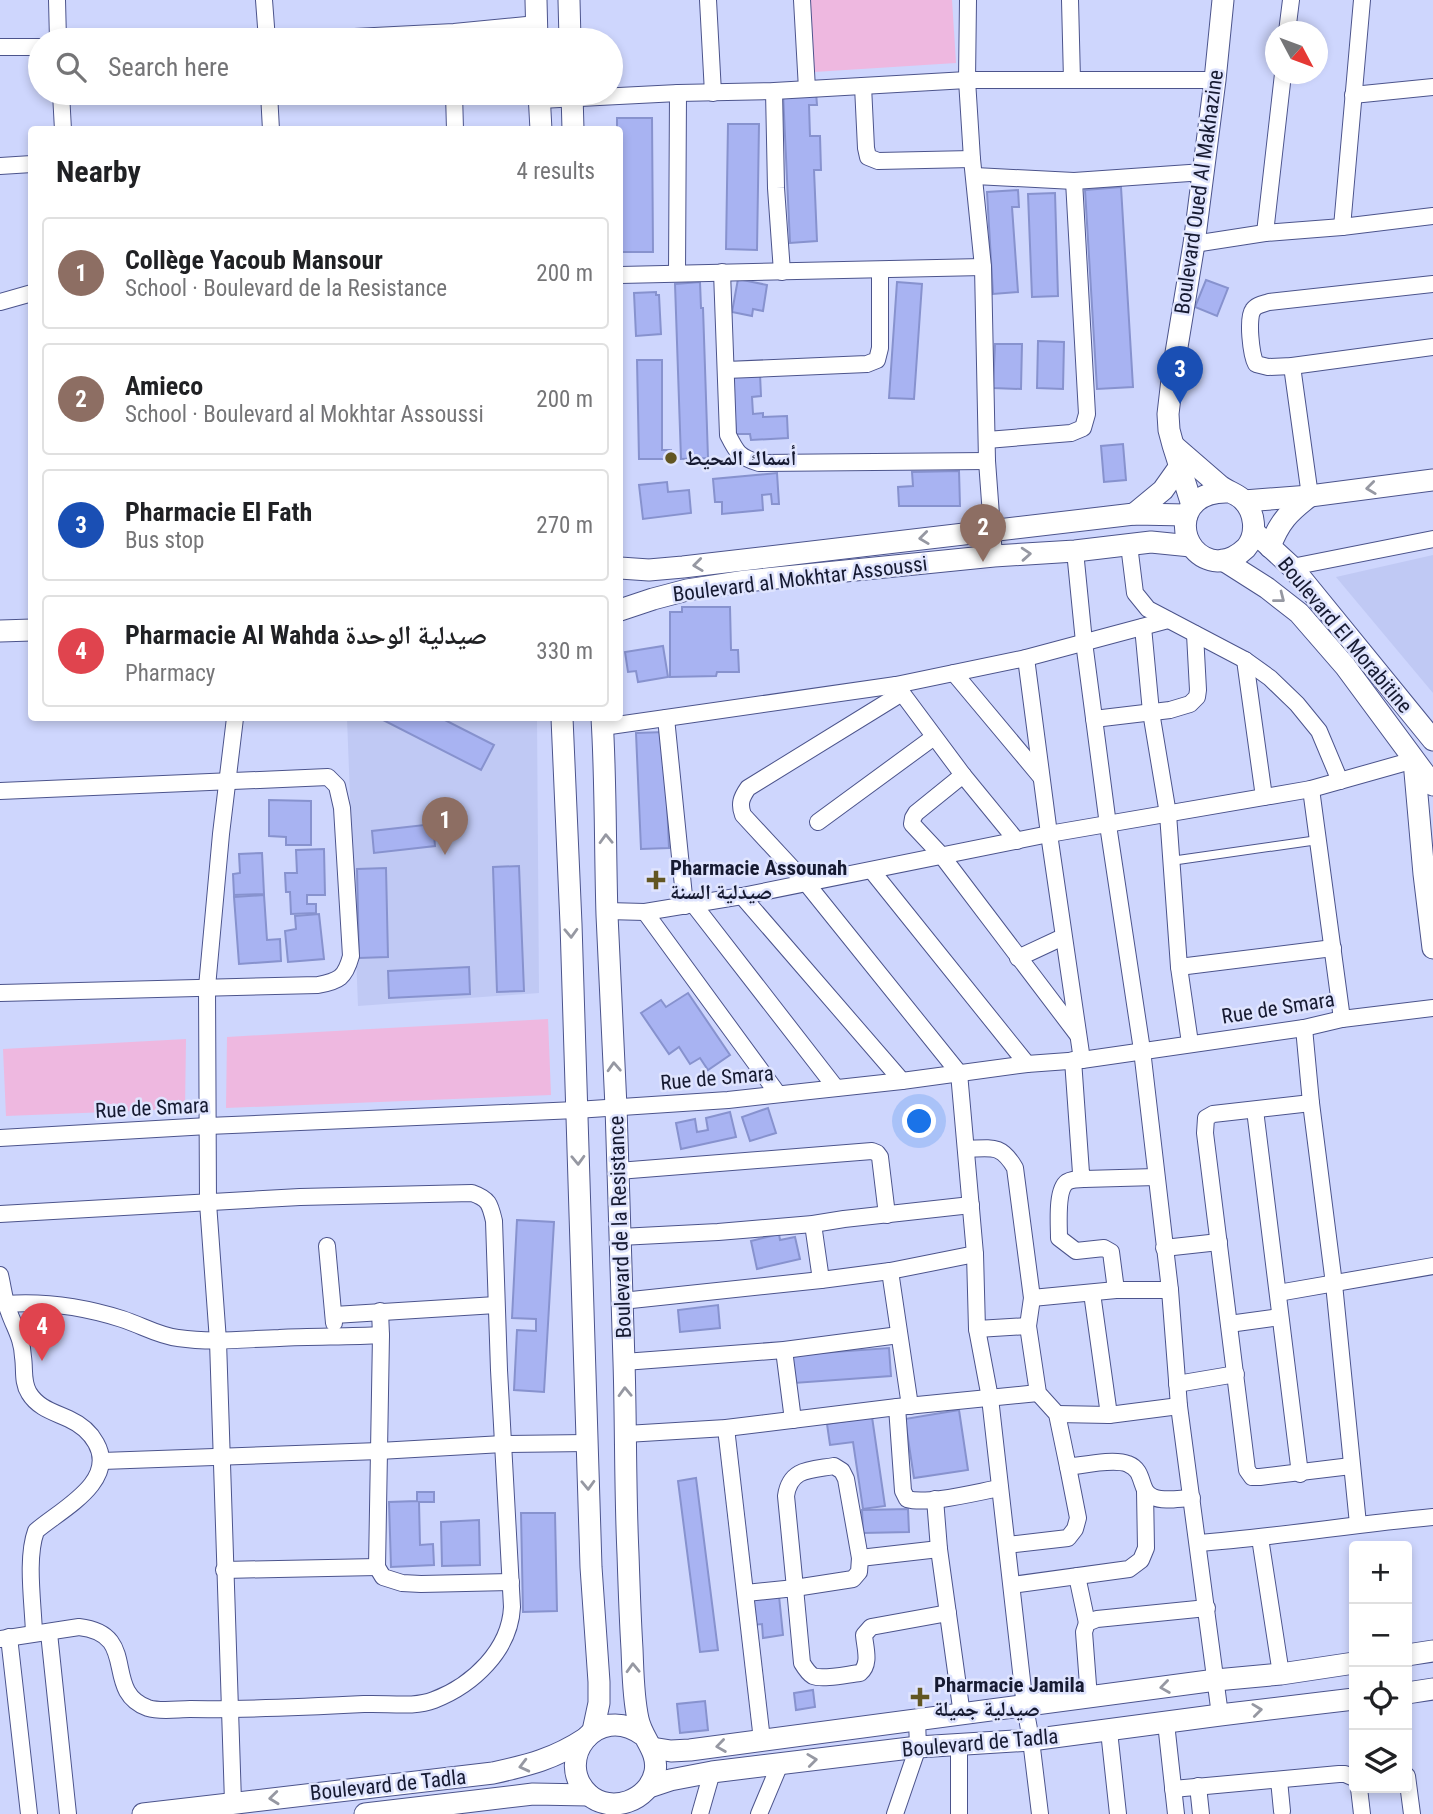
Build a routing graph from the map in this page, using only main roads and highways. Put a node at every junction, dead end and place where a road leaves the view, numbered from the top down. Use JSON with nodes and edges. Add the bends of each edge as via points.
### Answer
{"nodes":[{"id":1,"x":536,"y":0,"type":"edge"},
{"id":2,"x":569,"y":0,"type":"edge"},
{"id":3,"x":1223,"y":0,"type":"edge"},
{"id":4,"x":537,"y":28,"type":"edge"},
{"id":5,"x":570,"y":28,"type":"edge"},
{"id":6,"x":540,"y":105,"type":"edge"},
{"id":7,"x":572,"y":105,"type":"edge"},
{"id":8,"x":541,"y":126,"type":"edge"},
{"id":9,"x":573,"y":126,"type":"edge"},
{"id":10,"x":1173,"y":445,"type":"junction"},
{"id":11,"x":1180,"y":466,"type":"junction"},
{"id":12,"x":1433,"y":480,"type":"edge"},
{"id":13,"x":1235,"y":496,"type":"junction"},
{"id":14,"x":1310,"y":496,"type":"junction"},
{"id":15,"x":1189,"y":510,"type":"junction"},
{"id":16,"x":1134,"y":514,"type":"junction"},
{"id":17,"x":1254,"y":532,"type":"junction"},
{"id":18,"x":1191,"y":546,"type":"junction"},
{"id":19,"x":1270,"y":547,"type":"junction"},
{"id":20,"x":1223,"y":560,"type":"junction"},
{"id":21,"x":623,"y":569,"type":"edge"},
{"id":22,"x":623,"y":609,"type":"edge"},
{"id":23,"x":28,"y":630,"type":"edge"},
{"id":24,"x":0,"y":631,"type":"edge"},
{"id":25,"x":1411,"y":714,"type":"junction"},
{"id":26,"x":562,"y":721,"type":"edge"},
{"id":27,"x":602,"y":722,"type":"edge"},
{"id":28,"x":1433,"y":740,"type":"edge"},
{"id":29,"x":1414,"y":760,"type":"junction"},
{"id":30,"x":1433,"y":785,"type":"edge"},
{"id":31,"x":1428,"y":871,"type":"edge"},
{"id":32,"x":1433,"y":948,"type":"edge"},
{"id":33,"x":1433,"y":1651,"type":"edge"},
{"id":34,"x":1412,"y":1654,"type":"edge"},
{"id":35,"x":1349,"y":1664,"type":"edge"},
{"id":36,"x":1433,"y":1689,"type":"edge"},
{"id":37,"x":1412,"y":1692,"type":"edge"},
{"id":38,"x":1349,"y":1700,"type":"edge"},
{"id":39,"x":589,"y":1735,"type":"junction"},
{"id":40,"x":648,"y":1742,"type":"junction"},
{"id":41,"x":646,"y":1789,"type":"junction"},
{"id":42,"x":594,"y":1803,"type":"edge"},
{"id":43,"x":143,"y":1814,"type":"edge"},
{"id":44,"x":365,"y":1814,"type":"edge"},
{"id":45,"x":641,"y":1814,"type":"edge"}],
"edges":[{"from":1,"to":4,"type":"main road"},
{"from":2,"to":5,"type":"main road"},
{"from":3,"to":10,"type":"main road","name":"Boulevard Oued Al Makhazine","via":[[1204,172],[1170,393]]},
{"from":6,"to":8,"type":"main road"},
{"from":7,"to":9,"type":"main road"},
{"from":10,"to":11,"type":"main road","name":"Boulevard Oued Al Makhazine"},
{"from":10,"to":13,"type":"main road"},
{"from":11,"to":15,"type":"main road","name":"Boulevard Oued Al Makhazine"},
{"from":11,"to":16,"type":"main road","via":[[1163,490]]},
{"from":12,"to":14,"type":"main road","one_way":true},
{"from":13,"to":14,"type":"main road"},
{"from":13,"to":15,"type":"main road","via":[[1214,492],[1202,496]]},
{"from":13,"to":17,"type":"main road","via":[[1253,515]]},
{"from":14,"to":19,"type":"main road","via":[[1283,520]]},
{"from":15,"to":16,"type":"main road","name":"Boulevard al Mokhtar Assoussi"},
{"from":15,"to":18,"type":"main road","via":[[1185,531]]},
{"from":16,"to":21,"type":"main road","name":"Boulevard al Mokhtar Assoussi","one_way":true,"via":[[682,567]]},
{"from":17,"to":19,"type":"main road","name":"Boulevard El Morabitine"},
{"from":17,"to":20,"type":"main road","via":[[1237,556]]},
{"from":18,"to":20,"type":"main road","via":[[1208,558]]},
{"from":22,"to":18,"type":"main road","name":"Boulevard al Mokhtar Assoussi","one_way":true,"via":[[699,588],[746,581],[1151,542]]},
{"from":19,"to":25,"type":"main road","name":"Boulevard El Morabitine","via":[[1292,567]]},
{"from":20,"to":29,"type":"main road","name":"Boulevard El Morabitine","one_way":true,"via":[[1299,613],[1345,666]]},
{"from":23,"to":24,"type":"main road"},
{"from":25,"to":28,"type":"main road","name":"Boulevard El Morabitine"},
{"from":25,"to":29,"type":"main road"},
{"from":26,"to":39,"type":"main road","name":"Boulevard de la Resistance","one_way":true,"via":[[591,1567],[599,1682],[599,1703]]},
{"from":40,"to":27,"type":"main road","name":"Boulevard de la Resistance","one_way":true,"via":[[638,1722],[633,1681]]},
{"from":29,"to":30,"type":"main road","name":"Boulevard El Morabitine"},
{"from":29,"to":31,"type":"main road"},
{"from":31,"to":32,"type":"main road"},
{"from":33,"to":34,"type":"main road"},
{"from":35,"to":40,"type":"main road","name":"Boulevard de Tadla","one_way":true,"via":[[690,1750],[671,1751]]},
{"from":36,"to":37,"type":"main road"},
{"from":41,"to":38,"type":"main road","name":"Boulevard de Tadla","one_way":true,"via":[[712,1772],[918,1747],[1031,1740]]},
{"from":39,"to":40,"type":"main road","via":[[622,1725],[634,1728]]},
{"from":39,"to":42,"type":"main road","name":"Boulevard de la Resistance","via":[[580,1746],[576,1767],[582,1787]]},
{"from":39,"to":43,"type":"main road","name":"Boulevard de Tadla","one_way":true,"via":[[546,1760],[492,1773]]},
{"from":40,"to":41,"type":"main road","name":"Boulevard de la Resistance","via":[[655,1755],[655,1772]]},
{"from":41,"to":42,"type":"main road","via":[[638,1798],[621,1804]]},
{"from":41,"to":45,"type":"main road","name":"Boulevard de la Resistance"},
{"from":42,"to":44,"type":"main road","name":"Boulevard de Tadla","via":[[522,1795]]}]}
